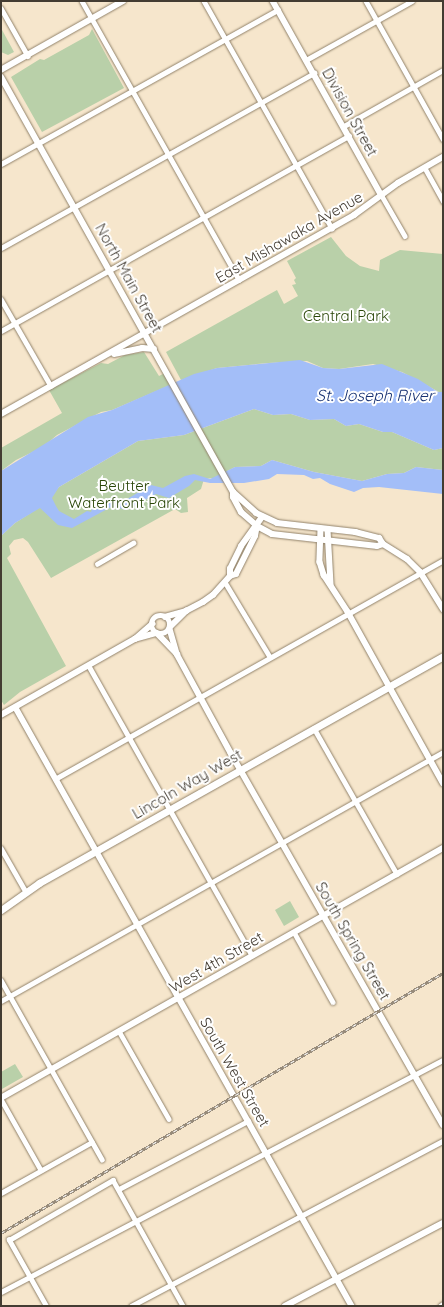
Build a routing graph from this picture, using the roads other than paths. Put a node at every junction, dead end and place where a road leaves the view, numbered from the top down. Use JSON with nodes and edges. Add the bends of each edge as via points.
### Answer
{"nodes":[{"id":1,"x":82,"y":1,"type":"edge"},
{"id":2,"x":123,"y":1,"type":"edge"},
{"id":3,"x":204,"y":1,"type":"edge"},
{"id":4,"x":272,"y":1,"type":"edge"},
{"id":5,"x":366,"y":1,"type":"edge"},
{"id":6,"x":412,"y":1,"type":"edge"},
{"id":7,"x":1,"y":8,"type":"edge"},
{"id":8,"x":278,"y":10,"type":"junction"},
{"id":9,"x":92,"y":19,"type":"junction"},
{"id":10,"x":377,"y":21,"type":"junction"},
{"id":11,"x":226,"y":40,"type":"junction"},
{"id":12,"x":28,"y":56,"type":"junction"},
{"id":13,"x":306,"y":60,"type":"junction"},
{"id":14,"x":1,"y":70,"type":"edge"},
{"id":15,"x":443,"y":70,"type":"edge"},
{"id":16,"x":314,"y":73,"type":"junction"},
{"id":17,"x":1,"y":77,"type":"edge"},
{"id":18,"x":414,"y":87,"type":"junction"},
{"id":19,"x":132,"y":91,"type":"junction"},
{"id":20,"x":261,"y":102,"type":"junction"},
{"id":21,"x":344,"y":126,"type":"junction"},
{"id":22,"x":349,"y":136,"type":"junction"},
{"id":23,"x":443,"y":139,"type":"edge"},
{"id":24,"x":38,"y":144,"type":"junction"},
{"id":25,"x":169,"y":154,"type":"junction"},
{"id":26,"x":443,"y":158,"type":"edge"},
{"id":27,"x":1,"y":164,"type":"edge"},
{"id":28,"x":297,"y":166,"type":"junction"},
{"id":29,"x":425,"y":168,"type":"junction"},
{"id":30,"x":382,"y":196,"type":"junction"},
{"id":31,"x":443,"y":201,"type":"edge"},
{"id":32,"x":74,"y":207,"type":"junction"},
{"id":33,"x":204,"y":217,"type":"junction"},
{"id":34,"x":332,"y":228,"type":"junction"},
{"id":35,"x":405,"y":236,"type":"dead end"},
{"id":36,"x":1,"y":248,"type":"edge"},
{"id":37,"x":110,"y":270,"type":"junction"},
{"id":38,"x":239,"y":280,"type":"junction"},
{"id":39,"x":1,"y":299,"type":"edge"},
{"id":40,"x":15,"y":323,"type":"junction"},
{"id":41,"x":1,"y":331,"type":"edge"},
{"id":42,"x":145,"y":333,"type":"junction"},
{"id":43,"x":154,"y":349,"type":"junction"},
{"id":44,"x":105,"y":356,"type":"junction"},
{"id":45,"x":50,"y":386,"type":"junction"},
{"id":46,"x":1,"y":414,"type":"edge"},
{"id":47,"x":232,"y":490,"type":"junction"},
{"id":48,"x":262,"y":517,"type":"junction"},
{"id":49,"x":257,"y":526,"type":"junction"},
{"id":50,"x":321,"y":529,"type":"junction"},
{"id":51,"x":328,"y":530,"type":"junction"},
{"id":52,"x":319,"y":539,"type":"junction"},
{"id":53,"x":329,"y":541,"type":"junction"},
{"id":54,"x":133,"y":543,"type":"dead end"},
{"id":55,"x":383,"y":544,"type":"junction"},
{"id":56,"x":443,"y":560,"type":"edge"},
{"id":57,"x":97,"y":564,"type":"dead end"},
{"id":58,"x":420,"y":572,"type":"junction"},
{"id":59,"x":226,"y":582,"type":"junction"},
{"id":60,"x":331,"y":584,"type":"junction"},
{"id":61,"x":443,"y":609,"type":"edge"},
{"id":62,"x":186,"y":612,"type":"junction"},
{"id":63,"x":348,"y":612,"type":"junction"},
{"id":64,"x":165,"y":617,"type":"junction"},
{"id":65,"x":152,"y":624,"type":"junction"},
{"id":66,"x":170,"y":628,"type":"junction"},
{"id":67,"x":157,"y":633,"type":"junction"},
{"id":68,"x":135,"y":639,"type":"junction"},
{"id":69,"x":177,"y":654,"type":"junction"},
{"id":70,"x":443,"y":656,"type":"edge"},
{"id":71,"x":270,"y":657,"type":"junction"},
{"id":72,"x":89,"y":666,"type":"junction"},
{"id":73,"x":389,"y":687,"type":"junction"},
{"id":74,"x":200,"y":697,"type":"junction"},
{"id":75,"x":16,"y":708,"type":"junction"},
{"id":76,"x":1,"y":715,"type":"edge"},
{"id":77,"x":314,"y":728,"type":"junction"},
{"id":78,"x":128,"y":736,"type":"junction"},
{"id":79,"x":443,"y":752,"type":"edge"},
{"id":80,"x":429,"y":760,"type":"junction"},
{"id":81,"x":241,"y":770,"type":"junction"},
{"id":82,"x":55,"y":779,"type":"junction"},
{"id":83,"x":443,"y":783,"type":"edge"},
{"id":84,"x":355,"y":800,"type":"junction"},
{"id":85,"x":169,"y":811,"type":"junction"},
{"id":86,"x":281,"y":842,"type":"junction"},
{"id":87,"x":1,"y":848,"type":"edge"},
{"id":88,"x":443,"y":848,"type":"edge"},
{"id":89,"x":95,"y":851,"type":"junction"},
{"id":90,"x":396,"y":874,"type":"junction"},
{"id":91,"x":211,"y":882,"type":"junction"},
{"id":92,"x":26,"y":892,"type":"junction"},
{"id":93,"x":1,"y":910,"type":"edge"},
{"id":94,"x":324,"y":915,"type":"junction"},
{"id":95,"x":136,"y":924,"type":"junction"},
{"id":96,"x":294,"y":932,"type":"junction"},
{"id":97,"x":252,"y":955,"type":"junction"},
{"id":98,"x":1,"y":980,"type":"edge"},
{"id":99,"x":10,"y":996,"type":"junction"},
{"id":100,"x":178,"y":997,"type":"junction"},
{"id":101,"x":1,"y":1001,"type":"edge"},
{"id":102,"x":333,"y":1002,"type":"dead end"},
{"id":103,"x":119,"y":1032,"type":"junction"},
{"id":104,"x":443,"y":1060,"type":"edge"},
{"id":105,"x":52,"y":1070,"type":"junction"},
{"id":106,"x":414,"y":1075,"type":"junction"},
{"id":107,"x":1,"y":1098,"type":"edge"},
{"id":108,"x":169,"y":1119,"type":"dead end"},
{"id":109,"x":248,"y":1121,"type":"junction"},
{"id":110,"x":443,"y":1126,"type":"edge"},
{"id":111,"x":443,"y":1141,"type":"edge"},
{"id":112,"x":92,"y":1142,"type":"junction"},
{"id":113,"x":266,"y":1153,"type":"junction"},
{"id":114,"x":102,"y":1159,"type":"dead end"},
{"id":115,"x":41,"y":1170,"type":"junction"},
{"id":116,"x":118,"y":1189,"type":"junction"},
{"id":117,"x":1,"y":1193,"type":"edge"},
{"id":118,"x":301,"y":1215,"type":"junction"},
{"id":119,"x":136,"y":1222,"type":"junction"},
{"id":120,"x":443,"y":1223,"type":"edge"},
{"id":121,"x":30,"y":1277,"type":"junction"},
{"id":122,"x":337,"y":1278,"type":"junction"},
{"id":123,"x":172,"y":1284,"type":"junction"},
{"id":124,"x":1,"y":1292,"type":"edge"},
{"id":125,"x":46,"y":1306,"type":"edge"},
{"id":126,"x":131,"y":1306,"type":"edge"},
{"id":127,"x":183,"y":1306,"type":"edge"},
{"id":128,"x":285,"y":1306,"type":"edge"},
{"id":129,"x":352,"y":1306,"type":"edge"}],
"edges":[{"from":1,"to":9,"type":"street"},
{"from":2,"to":9,"type":"street"},
{"from":3,"to":11,"type":"street"},
{"from":4,"to":8,"type":"street","name":"Division Street"},
{"from":5,"to":10,"type":"street"},
{"from":6,"to":10,"type":"street"},
{"from":7,"to":12,"type":"street"},
{"from":8,"to":11,"type":"street"},
{"from":8,"to":13,"type":"street","name":"Division Street"},
{"from":9,"to":12,"type":"street"},
{"from":9,"to":19,"type":"street"},
{"from":10,"to":13,"type":"street"},
{"from":10,"to":18,"type":"street"},
{"from":11,"to":19,"type":"street"},
{"from":11,"to":20,"type":"street"},
{"from":12,"to":14,"type":"street"},
{"from":13,"to":16,"type":"street","name":"Division Street"},
{"from":15,"to":18,"type":"street"},
{"from":16,"to":20,"type":"street"},
{"from":16,"to":21,"type":"street","name":"Division Street"},
{"from":17,"to":24,"type":"main road","name":"North Main Street"},
{"from":18,"to":21,"type":"street"},
{"from":18,"to":23,"type":"street"},
{"from":19,"to":24,"type":"street"},
{"from":19,"to":25,"type":"street"},
{"from":20,"to":25,"type":"street"},
{"from":20,"to":28,"type":"street"},
{"from":21,"to":22,"type":"street","name":"Division Street"},
{"from":22,"to":28,"type":"street"},
{"from":22,"to":30,"type":"street","name":"Division Street"},
{"from":24,"to":27,"type":"street"},
{"from":24,"to":32,"type":"main road","name":"North Main Street"},
{"from":25,"to":32,"type":"street"},
{"from":25,"to":33,"type":"street"},
{"from":26,"to":29,"type":"street","name":"East Mishawaka Avenue"},
{"from":28,"to":33,"type":"street"},
{"from":28,"to":34,"type":"street"},
{"from":29,"to":30,"type":"street","name":"East Mishawaka Avenue"},
{"from":29,"to":31,"type":"street"},
{"from":30,"to":34,"type":"street","name":"East Mishawaka Avenue"},
{"from":30,"to":35,"type":"street","name":"Division Street"},
{"from":32,"to":36,"type":"street"},
{"from":32,"to":37,"type":"main road","name":"North Main Street"},
{"from":33,"to":37,"type":"street"},
{"from":33,"to":38,"type":"street"},
{"from":34,"to":38,"type":"street","name":"East Mishawaka Avenue"},
{"from":37,"to":40,"type":"street"},
{"from":37,"to":42,"type":"main road","name":"North Main Street"},
{"from":38,"to":42,"type":"street","name":"East Mishawaka Avenue"},
{"from":39,"to":40,"type":"street"},
{"from":40,"to":41,"type":"street"},
{"from":40,"to":45,"type":"street"},
{"from":42,"to":43,"type":"main road","name":"North Main Street"},
{"from":42,"to":44,"type":"main road"},
{"from":43,"to":44,"type":"main road","via":[[142,348]]},
{"from":43,"to":47,"type":"main road","name":"North Main Street"},
{"from":44,"to":45,"type":"main road"},
{"from":45,"to":46,"type":"main road"},
{"from":47,"to":48,"type":"main road","name":"North Main Street"},
{"from":47,"to":49,"type":"main road","name":"North Main Street","via":[[241,512]]},
{"from":48,"to":49,"type":"street"},
{"from":48,"to":50,"type":"main road","name":"North Main Street","via":[[286,526]]},
{"from":49,"to":52,"type":"main road","name":"North Main Street","via":[[283,537]]},
{"from":49,"to":59,"type":"street","via":[[236,574]]},
{"from":50,"to":51,"type":"main road","name":"North Main Street"},
{"from":50,"to":52,"type":"street"},
{"from":51,"to":53,"type":"street"},
{"from":51,"to":55,"type":"main road","name":"North Main Street","via":[[379,538]]},
{"from":52,"to":53,"type":"main road","name":"North Main Street"},
{"from":52,"to":60,"type":"street","via":[[320,562]]},
{"from":53,"to":55,"type":"main road","name":"North Main Street"},
{"from":53,"to":60,"type":"street"},
{"from":54,"to":57,"type":"street"},
{"from":55,"to":58,"type":"main road","name":"North Main Street","via":[[407,559]]},
{"from":56,"to":58,"type":"street"},
{"from":58,"to":61,"type":"main road","name":"North Main Street"},
{"from":58,"to":63,"type":"street"},
{"from":59,"to":62,"type":"street","via":[[213,595]]},
{"from":59,"to":71,"type":"street"},
{"from":60,"to":63,"type":"street"},
{"from":62,"to":64,"type":"street"},
{"from":62,"to":66,"type":"street"},
{"from":63,"to":71,"type":"street"},
{"from":63,"to":73,"type":"street"},
{"from":64,"to":65,"type":"street","via":[[158,616]]},
{"from":64,"to":66,"type":"street"},
{"from":65,"to":67,"type":"street"},
{"from":65,"to":68,"type":"street"},
{"from":66,"to":67,"type":"street","via":[[164,634]]},
{"from":66,"to":69,"type":"street"},
{"from":67,"to":68,"type":"street"},
{"from":67,"to":69,"type":"street"},
{"from":68,"to":72,"type":"street"},
{"from":69,"to":74,"type":"street","name":"South Spring Street"},
{"from":70,"to":73,"type":"main road","name":"Lincoln Way West"},
{"from":71,"to":74,"type":"street"},
{"from":72,"to":75,"type":"street"},
{"from":72,"to":78,"type":"street"},
{"from":73,"to":77,"type":"main road","name":"Lincoln Way West"},
{"from":73,"to":80,"type":"street"},
{"from":74,"to":78,"type":"street"},
{"from":74,"to":81,"type":"street","name":"South Spring Street"},
{"from":75,"to":76,"type":"street"},
{"from":75,"to":82,"type":"street","name":"South West Street"},
{"from":77,"to":81,"type":"main road","name":"Lincoln Way West"},
{"from":77,"to":84,"type":"street"},
{"from":78,"to":82,"type":"street"},
{"from":78,"to":85,"type":"street"},
{"from":79,"to":80,"type":"street"},
{"from":80,"to":83,"type":"street"},
{"from":80,"to":84,"type":"street"},
{"from":81,"to":85,"type":"main road","name":"Lincoln Way West"},
{"from":81,"to":86,"type":"street","name":"South Spring Street"},
{"from":82,"to":89,"type":"street","name":"South West Street"},
{"from":84,"to":86,"type":"street"},
{"from":84,"to":90,"type":"street"},
{"from":85,"to":89,"type":"main road","name":"Lincoln Way West"},
{"from":85,"to":91,"type":"street"},
{"from":86,"to":91,"type":"street"},
{"from":86,"to":94,"type":"street","name":"South Spring Street"},
{"from":87,"to":92,"type":"street"},
{"from":88,"to":90,"type":"street","name":"West 4th Street"},
{"from":89,"to":92,"type":"main road","name":"Lincoln Way West"},
{"from":89,"to":95,"type":"street","name":"South West Street"},
{"from":90,"to":94,"type":"street","name":"West 4th Street"},
{"from":91,"to":95,"type":"street"},
{"from":91,"to":97,"type":"street"},
{"from":92,"to":93,"type":"main road","name":"Lincoln Way West"},
{"from":94,"to":96,"type":"street","name":"West 4th Street"},
{"from":94,"to":106,"type":"street","name":"South Spring Street"},
{"from":95,"to":99,"type":"street"},
{"from":95,"to":100,"type":"street","name":"South West Street"},
{"from":96,"to":97,"type":"street","name":"West 4th Street"},
{"from":96,"to":102,"type":"street"},
{"from":97,"to":100,"type":"street","name":"West 4th Street"},
{"from":98,"to":99,"type":"street"},
{"from":99,"to":101,"type":"street"},
{"from":99,"to":105,"type":"street"},
{"from":100,"to":103,"type":"street","name":"West 4th Street"},
{"from":100,"to":109,"type":"street","name":"South West Street"},
{"from":103,"to":105,"type":"street","name":"West 4th Street"},
{"from":103,"to":108,"type":"street"},
{"from":104,"to":106,"type":"street"},
{"from":105,"to":107,"type":"street","name":"West 4th Street"},
{"from":105,"to":112,"type":"street"},
{"from":106,"to":110,"type":"street","name":"South Spring Street"},
{"from":106,"to":113,"type":"street"},
{"from":107,"to":115,"type":"street"},
{"from":109,"to":113,"type":"street","name":"South West Street"},
{"from":109,"to":116,"type":"street"},
{"from":111,"to":118,"type":"street"},
{"from":112,"to":114,"type":"street"},
{"from":112,"to":115,"type":"street"},
{"from":113,"to":118,"type":"street","name":"South West Street"},
{"from":113,"to":119,"type":"street"},
{"from":115,"to":117,"type":"street"},
{"from":116,"to":119,"type":"street"},
{"from":116,"to":121,"type":"street","via":[[113,1180],[9,1240]]},
{"from":118,"to":122,"type":"street","name":"South West Street"},
{"from":118,"to":123,"type":"street"},
{"from":119,"to":121,"type":"street"},
{"from":119,"to":123,"type":"street"},
{"from":120,"to":122,"type":"street"},
{"from":121,"to":124,"type":"street"},
{"from":121,"to":125,"type":"street"},
{"from":122,"to":128,"type":"street"},
{"from":122,"to":129,"type":"street","name":"South West Street"},
{"from":123,"to":126,"type":"street"},
{"from":123,"to":127,"type":"street"}]}
